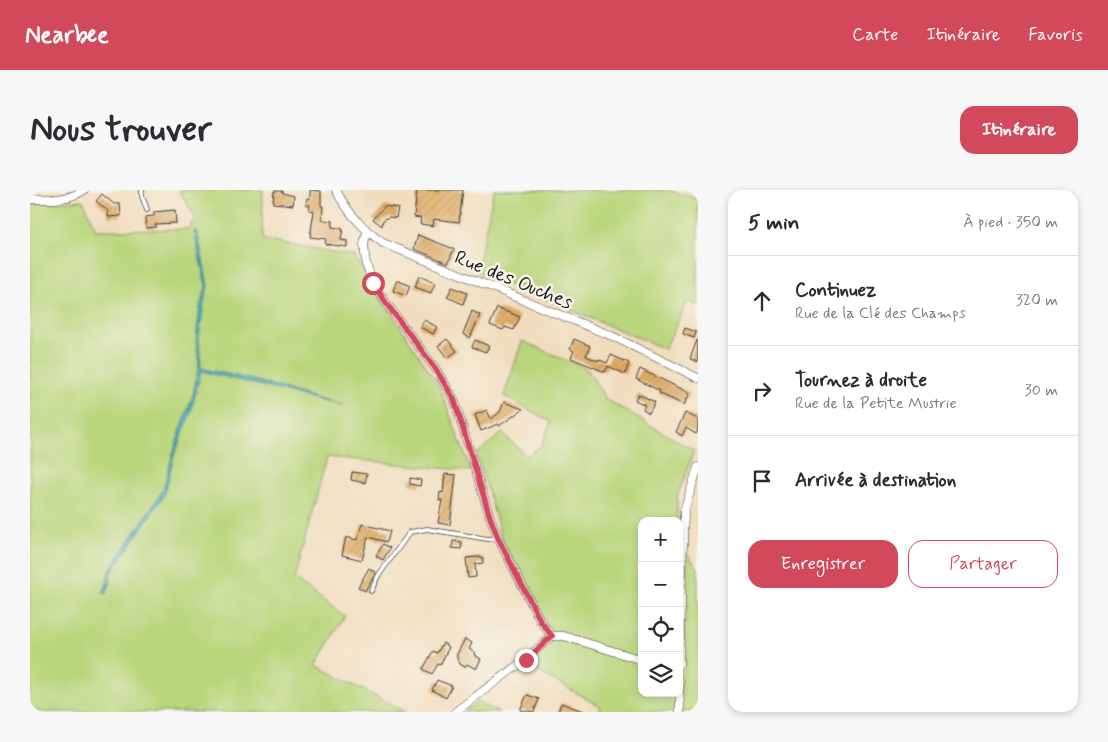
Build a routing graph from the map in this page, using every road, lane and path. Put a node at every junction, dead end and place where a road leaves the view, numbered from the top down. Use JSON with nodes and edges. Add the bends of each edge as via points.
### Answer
{"nodes":[{"id":1,"x":84,"y":190,"type":"edge"},
{"id":2,"x":142,"y":190,"type":"edge"},
{"id":3,"x":336,"y":190,"type":"edge"},
{"id":4,"x":30,"y":199,"type":"edge"},
{"id":5,"x":147,"y":210,"type":"dead end"},
{"id":6,"x":367,"y":232,"type":"junction"},
{"id":7,"x":698,"y":378,"type":"edge"},
{"id":8,"x":698,"y":467,"type":"edge"},
{"id":9,"x":498,"y":538,"type":"junction"},
{"id":10,"x":371,"y":591,"type":"dead end"},
{"id":11,"x":552,"y":636,"type":"junction"},
{"id":12,"x":679,"y":652,"type":"edge"},
{"id":13,"x":638,"y":659,"type":"edge"},
{"id":14,"x":680,"y":697,"type":"edge"},
{"id":15,"x":455,"y":712,"type":"edge"},
{"id":16,"x":680,"y":712,"type":"edge"}],
"edges":[{"from":1,"to":4,"type":"street","via":[[60,199]]},
{"from":2,"to":5,"type":"lane"},
{"from":3,"to":6,"type":"street","name":"Rue des Ouches"},
{"from":6,"to":7,"type":"street","name":"Rue des Ouches","via":[[400,251],[603,332]]},
{"from":6,"to":9,"type":"street","via":[[364,244],[366,264],[373,283],[454,399]]},
{"from":8,"to":12,"type":"street","via":[[684,511]]},
{"from":9,"to":10,"type":"lane","via":[[427,529],[410,532]]},
{"from":9,"to":11,"type":"street","via":[[541,622]]},
{"from":11,"to":13,"type":"street","via":[[564,636]]},
{"from":11,"to":15,"type":"street","via":[[526,660]]},
{"from":14,"to":16,"type":"street"}]}
